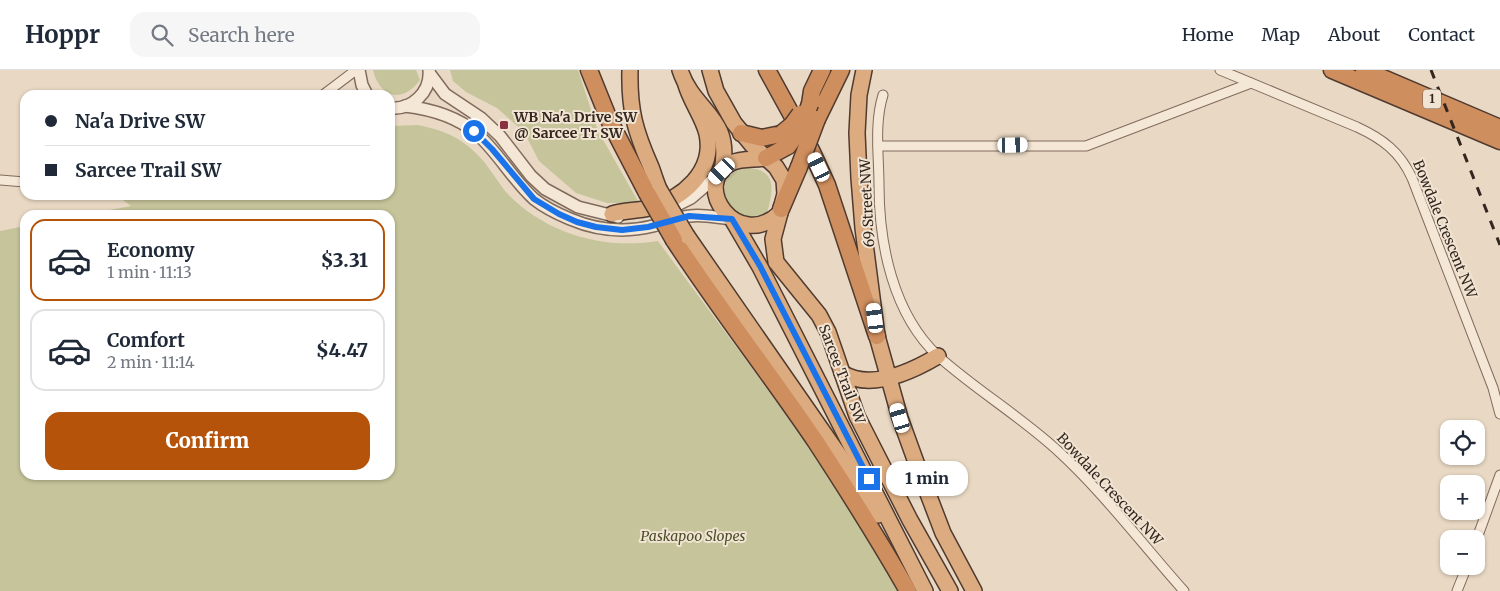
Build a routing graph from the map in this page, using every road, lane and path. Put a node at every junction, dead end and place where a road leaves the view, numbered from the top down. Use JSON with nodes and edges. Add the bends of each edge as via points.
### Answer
{"nodes":[{"id":1,"x":357,"y":70,"type":"edge"},
{"id":2,"x":589,"y":70,"type":"edge"},
{"id":3,"x":630,"y":70,"type":"edge"},
{"id":4,"x":680,"y":70,"type":"edge"},
{"id":5,"x":710,"y":70,"type":"edge"},
{"id":6,"x":767,"y":70,"type":"edge"},
{"id":7,"x":822,"y":70,"type":"edge"},
{"id":8,"x":841,"y":70,"type":"edge"},
{"id":9,"x":864,"y":70,"type":"edge"},
{"id":10,"x":1220,"y":70,"type":"edge"},
{"id":11,"x":1321,"y":70,"type":"edge"},
{"id":12,"x":1332,"y":70,"type":"edge"},
{"id":13,"x":1364,"y":70,"type":"edge"},
{"id":14,"x":430,"y":72,"type":"edge"},
{"id":15,"x":1252,"y":83,"type":"junction"},
{"id":16,"x":686,"y":85,"type":"junction"},
{"id":17,"x":331,"y":90,"type":"edge"},
{"id":18,"x":364,"y":90,"type":"edge"},
{"id":19,"x":1378,"y":90,"type":"junction"},
{"id":20,"x":883,"y":95,"type":"dead end"},
{"id":21,"x":812,"y":103,"type":"junction"},
{"id":22,"x":405,"y":106,"type":"junction"},
{"id":23,"x":395,"y":107,"type":"edge"},
{"id":24,"x":1500,"y":128,"type":"edge"},
{"id":25,"x":741,"y":133,"type":"junction"},
{"id":26,"x":784,"y":140,"type":"junction"},
{"id":27,"x":1500,"y":141,"type":"edge"},
{"id":28,"x":878,"y":146,"type":"junction"},
{"id":29,"x":766,"y":158,"type":"junction"},
{"id":30,"x":722,"y":171,"type":"junction"},
{"id":31,"x":0,"y":180,"type":"edge"},
{"id":32,"x":20,"y":182,"type":"edge"},
{"id":33,"x":653,"y":191,"type":"junction"},
{"id":34,"x":780,"y":211,"type":"junction"},
{"id":35,"x":612,"y":214,"type":"junction"},
{"id":36,"x":732,"y":219,"type":"junction"},
{"id":37,"x":681,"y":238,"type":"junction"},
{"id":38,"x":877,"y":336,"type":"junction"},
{"id":39,"x":938,"y":356,"type":"junction"},
{"id":40,"x":842,"y":373,"type":"junction"},
{"id":41,"x":888,"y":377,"type":"junction"},
{"id":42,"x":1500,"y":414,"type":"edge"},
{"id":43,"x":1500,"y":476,"type":"edge"},
{"id":44,"x":1480,"y":530,"type":"edge"},
{"id":45,"x":1463,"y":575,"type":"edge"},
{"id":46,"x":918,"y":577,"type":"junction"},
{"id":47,"x":908,"y":591,"type":"edge"},
{"id":48,"x":925,"y":591,"type":"edge"},
{"id":49,"x":950,"y":591,"type":"edge"},
{"id":50,"x":974,"y":591,"type":"edge"},
{"id":51,"x":1184,"y":591,"type":"edge"},
{"id":52,"x":1457,"y":591,"type":"edge"}],
"edges":[{"from":1,"to":17,"type":"street"},
{"from":1,"to":18,"type":"street"},
{"from":2,"to":33,"type":"highway","via":[[610,122]]},
{"from":3,"to":33,"type":"highway","via":[[632,119]]},
{"from":4,"to":16,"type":"highway"},
{"from":5,"to":25,"type":"highway","via":[[721,102]]},
{"from":6,"to":38,"type":"highway","via":[[827,185]]},
{"from":7,"to":21,"type":"highway"},
{"from":8,"to":21,"type":"highway"},
{"from":9,"to":38,"type":"highway","via":[[857,133],[859,178]]},
{"from":10,"to":15,"type":"street","name":"Bowdale Crescent NW"},
{"from":11,"to":19,"type":"highway"},
{"from":12,"to":19,"type":"highway","number":"1"},
{"from":13,"to":24,"type":"highway","number":"1"},
{"from":14,"to":22,"type":"street","via":[[424,92]]},
{"from":14,"to":35,"type":"street","via":[[445,94],[481,118],[546,189],[574,205]]},
{"from":15,"to":28,"type":"street","via":[[1086,146]]},
{"from":15,"to":42,"type":"street","name":"Bowdale Crescent NW","via":[[1371,133],[1387,143],[1400,158],[1412,178],[1490,378]]},
{"from":16,"to":30,"type":"highway","via":[[720,130],[725,152]]},
{"from":16,"to":35,"type":"highway","via":[[707,137],[707,152],[701,172],[690,186],[672,199]]},
{"from":19,"to":27,"type":"highway","number":"1"},
{"from":20,"to":28,"type":"street","name":"69 Street NW","via":[[879,107]]},
{"from":21,"to":26,"type":"highway","bridge":true,"via":[[801,128]]},
{"from":21,"to":34,"type":"highway","bridge":true,"via":[[799,168]]},
{"from":22,"to":23,"type":"street"},
{"from":22,"to":36,"type":"street","via":[[441,113],[474,131],[534,199],[577,222],[622,230],[689,216]]},
{"from":25,"to":26,"type":"highway"},
{"from":25,"to":29,"type":"highway"},
{"from":26,"to":29,"type":"highway"},
{"from":28,"to":39,"type":"street","name":"69 Street NW","via":[[879,214],[886,262],[904,308]]},
{"from":29,"to":30,"type":"highway","via":[[738,161]]},
{"from":29,"to":34,"type":"highway","via":[[785,183]]},
{"from":30,"to":35,"type":"street","via":[[698,193],[671,209],[632,218]]},
{"from":30,"to":36,"type":"highway","via":[[717,182],[718,200],[722,210]]},
{"from":31,"to":32,"type":"street"},
{"from":33,"to":37,"type":"highway","bridge":true},
{"from":34,"to":36,"type":"highway","via":[[768,222],[757,225],[744,225]]},
{"from":34,"to":40,"type":"highway","name":"Sarcee Trail SW","via":[[773,242],[776,262],[819,315]]},
{"from":36,"to":46,"type":"highway","name":"Sarcee Trail SW","via":[[760,266]]},
{"from":37,"to":46,"type":"highway","via":[[839,455]]},
{"from":37,"to":47,"type":"highway","via":[[713,299],[815,441]]},
{"from":38,"to":41,"type":"highway"},
{"from":39,"to":41,"type":"highway","via":[[917,368]]},
{"from":39,"to":51,"type":"street","name":"Bowdale Crescent NW","via":[[1060,453]]},
{"from":40,"to":41,"type":"highway","via":[[864,382]]},
{"from":40,"to":49,"type":"highway","name":"Sarcee Trail SW","via":[[866,434]]},
{"from":41,"to":50,"type":"highway","via":[[943,533]]},
{"from":43,"to":44,"type":"street"},
{"from":45,"to":52,"type":"street"},
{"from":46,"to":48,"type":"highway","name":"Sarcee Trail SW"}]}
